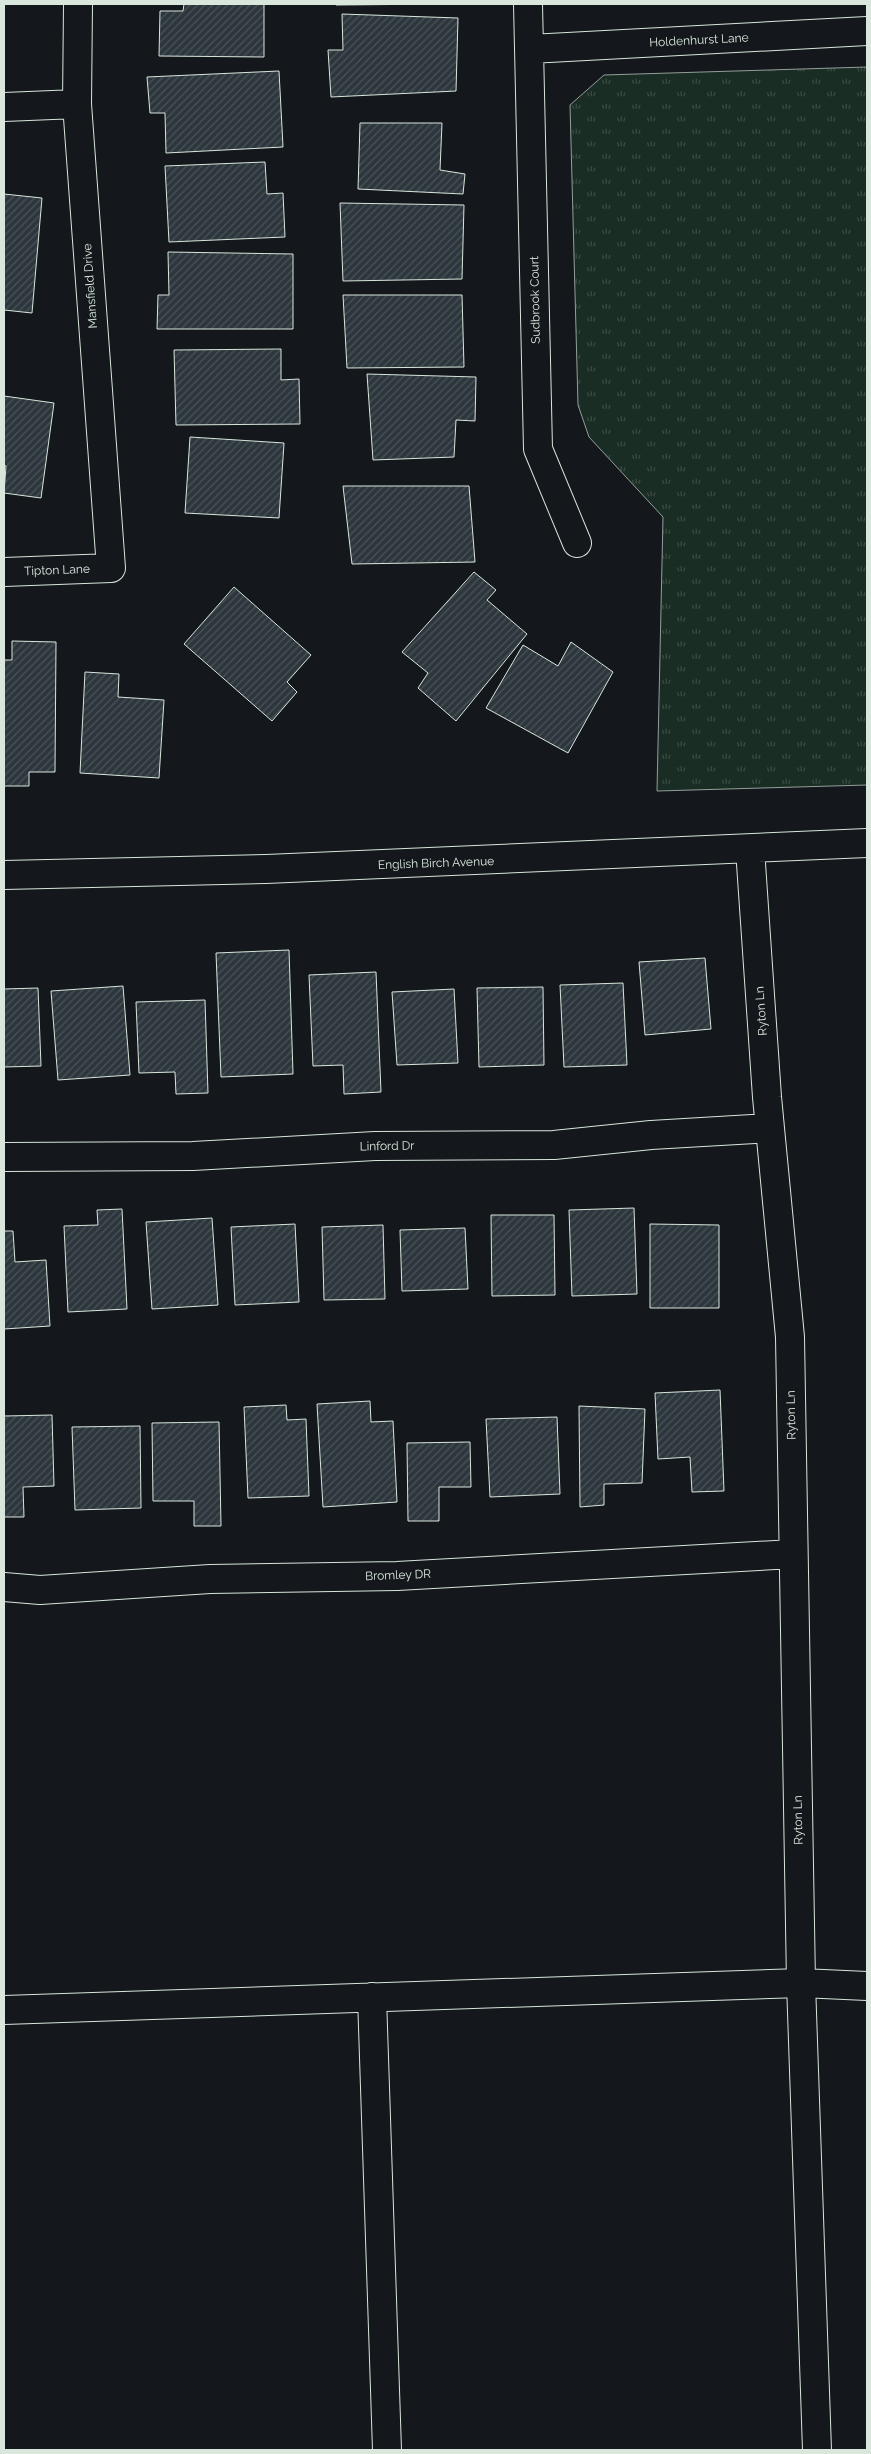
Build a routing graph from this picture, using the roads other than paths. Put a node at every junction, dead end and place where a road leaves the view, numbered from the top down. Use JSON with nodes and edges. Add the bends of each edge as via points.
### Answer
{"nodes":[{"id":1,"x":78,"y":4,"type":"edge"},
{"id":2,"x":528,"y":4,"type":"edge"},
{"id":3,"x":867,"y":31,"type":"edge"},
{"id":4,"x":530,"y":48,"type":"junction"},
{"id":5,"x":77,"y":104,"type":"junction"},
{"id":6,"x":4,"y":107,"type":"edge"},
{"id":7,"x":577,"y":543,"type":"dead end"},
{"id":8,"x":111,"y":568,"type":"joint"},
{"id":9,"x":4,"y":572,"type":"edge"},
{"id":10,"x":867,"y":843,"type":"edge"},
{"id":11,"x":750,"y":849,"type":"junction"},
{"id":12,"x":4,"y":875,"type":"edge"},
{"id":13,"x":770,"y":1128,"type":"junction"},
{"id":14,"x":4,"y":1157,"type":"edge"},
{"id":15,"x":793,"y":1554,"type":"junction"},
{"id":16,"x":4,"y":1587,"type":"edge"},
{"id":17,"x":801,"y":1983,"type":"junction"},
{"id":18,"x":867,"y":1986,"type":"edge"},
{"id":19,"x":372,"y":1997,"type":"junction"},
{"id":20,"x":4,"y":2010,"type":"edge"},
{"id":21,"x":387,"y":2450,"type":"edge"},
{"id":22,"x":817,"y":2450,"type":"edge"}],
"edges":[{"from":1,"to":5,"type":"street","name":"Mansfield Drive"},
{"from":2,"to":4,"type":"street","name":"Sudbrook Court"},
{"from":3,"to":4,"type":"street","name":"Holdenhurst Lane"},
{"from":4,"to":7,"type":"street","name":"Sudbrook Court","via":[[538,449]]},
{"from":5,"to":6,"type":"street"},
{"from":5,"to":8,"type":"street","name":"Mansfield Drive"},
{"from":8,"to":9,"type":"street","name":"Tipton Lane"},
{"from":10,"to":11,"type":"street","name":"English Birch Avenue"},
{"from":11,"to":12,"type":"street","name":"English Birch Avenue","via":[[266,869]]},
{"from":11,"to":13,"type":"street","name":"Ryton Ln"},
{"from":13,"to":14,"type":"street","name":"Linford Dr","via":[[554,1144],[375,1146],[193,1156]]},
{"from":13,"to":15,"type":"street","name":"Ryton Ln","via":[[790,1337]]},
{"from":15,"to":16,"type":"street","name":"Bromley DR","via":[[397,1576],[210,1579],[40,1590]]},
{"from":15,"to":17,"type":"street","name":"Ryton Ln"},
{"from":17,"to":18,"type":"street"},
{"from":17,"to":19,"type":"street"},
{"from":17,"to":22,"type":"street","name":"Ryton Ln"},
{"from":19,"to":20,"type":"street"},
{"from":19,"to":21,"type":"street"}]}
